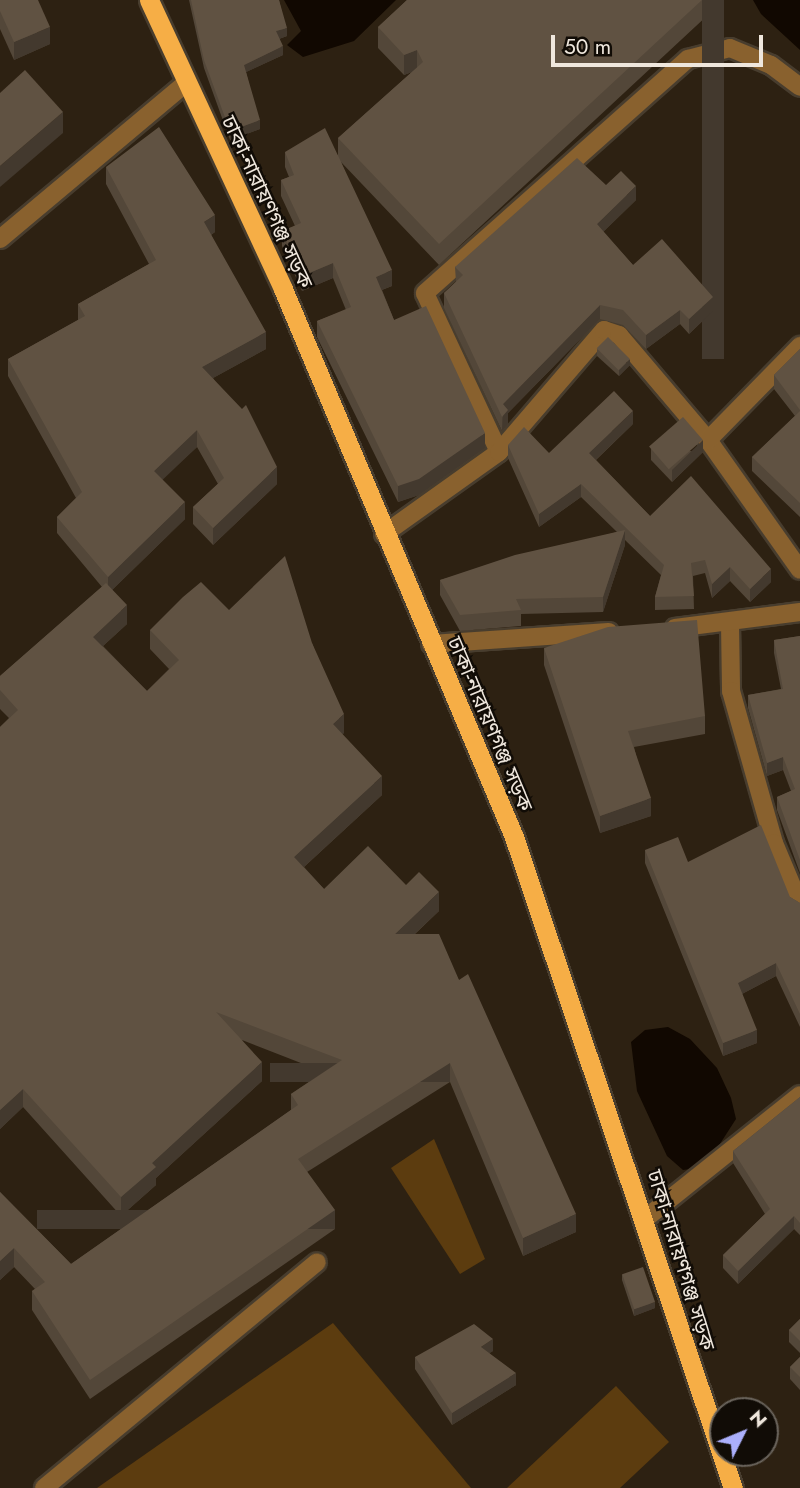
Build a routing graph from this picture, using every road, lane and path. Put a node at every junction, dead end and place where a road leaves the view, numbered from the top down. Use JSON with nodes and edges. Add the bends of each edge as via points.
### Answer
{"nodes":[{"id":1,"x":149,"y":0,"type":"edge"},
{"id":2,"x":186,"y":83,"type":"junction"},
{"id":3,"x":800,"y":87,"type":"edge"},
{"id":4,"x":0,"y":239,"type":"edge"},
{"id":5,"x":800,"y":346,"type":"edge"},
{"id":6,"x":708,"y":440,"type":"junction"},
{"id":7,"x":499,"y":452,"type":"junction"},
{"id":8,"x":384,"y":534,"type":"junction"},
{"id":9,"x":800,"y":570,"type":"edge"},
{"id":10,"x":800,"y":612,"type":"edge"},
{"id":11,"x":730,"y":624,"type":"junction"},
{"id":12,"x":431,"y":644,"type":"junction"},
{"id":13,"x":800,"y":905,"type":"edge"},
{"id":14,"x":800,"y":1095,"type":"edge"},
{"id":15,"x":646,"y":1218,"type":"junction"},
{"id":16,"x":317,"y":1262,"type":"dead end"},
{"id":17,"x":44,"y":1488,"type":"edge"},
{"id":18,"x":733,"y":1488,"type":"edge"}],
"edges":[{"from":1,"to":2,"type":"highway","name":"ঢাকা-নারায়ণগঞ্জ সড়ক"},
{"from":2,"to":4,"type":"street"},
{"from":2,"to":8,"type":"highway","name":"ঢাকা-নারায়ণগঞ্জ সড়ক","via":[[283,289]]},
{"from":3,"to":7,"type":"street","via":[[771,65],[730,48],[688,59],[425,293]]},
{"from":5,"to":6,"type":"street"},
{"from":6,"to":7,"type":"street","via":[[611,329],[604,330]]},
{"from":6,"to":9,"type":"street"},
{"from":7,"to":8,"type":"street"},
{"from":8,"to":12,"type":"highway","name":"ঢাকা-নারায়ণগঞ্জ সড়ক"},
{"from":10,"to":11,"type":"street"},
{"from":11,"to":12,"type":"street"},
{"from":11,"to":13,"type":"street","via":[[731,691],[774,843]]},
{"from":12,"to":15,"type":"highway","name":"ঢাকা-নারায়ণগঞ্জ সড়ক","via":[[514,837]]},
{"from":14,"to":15,"type":"street"},
{"from":15,"to":18,"type":"highway","name":"ঢাকা-নারায়ণগঞ্জ সড়ক"},
{"from":16,"to":17,"type":"street"}]}
